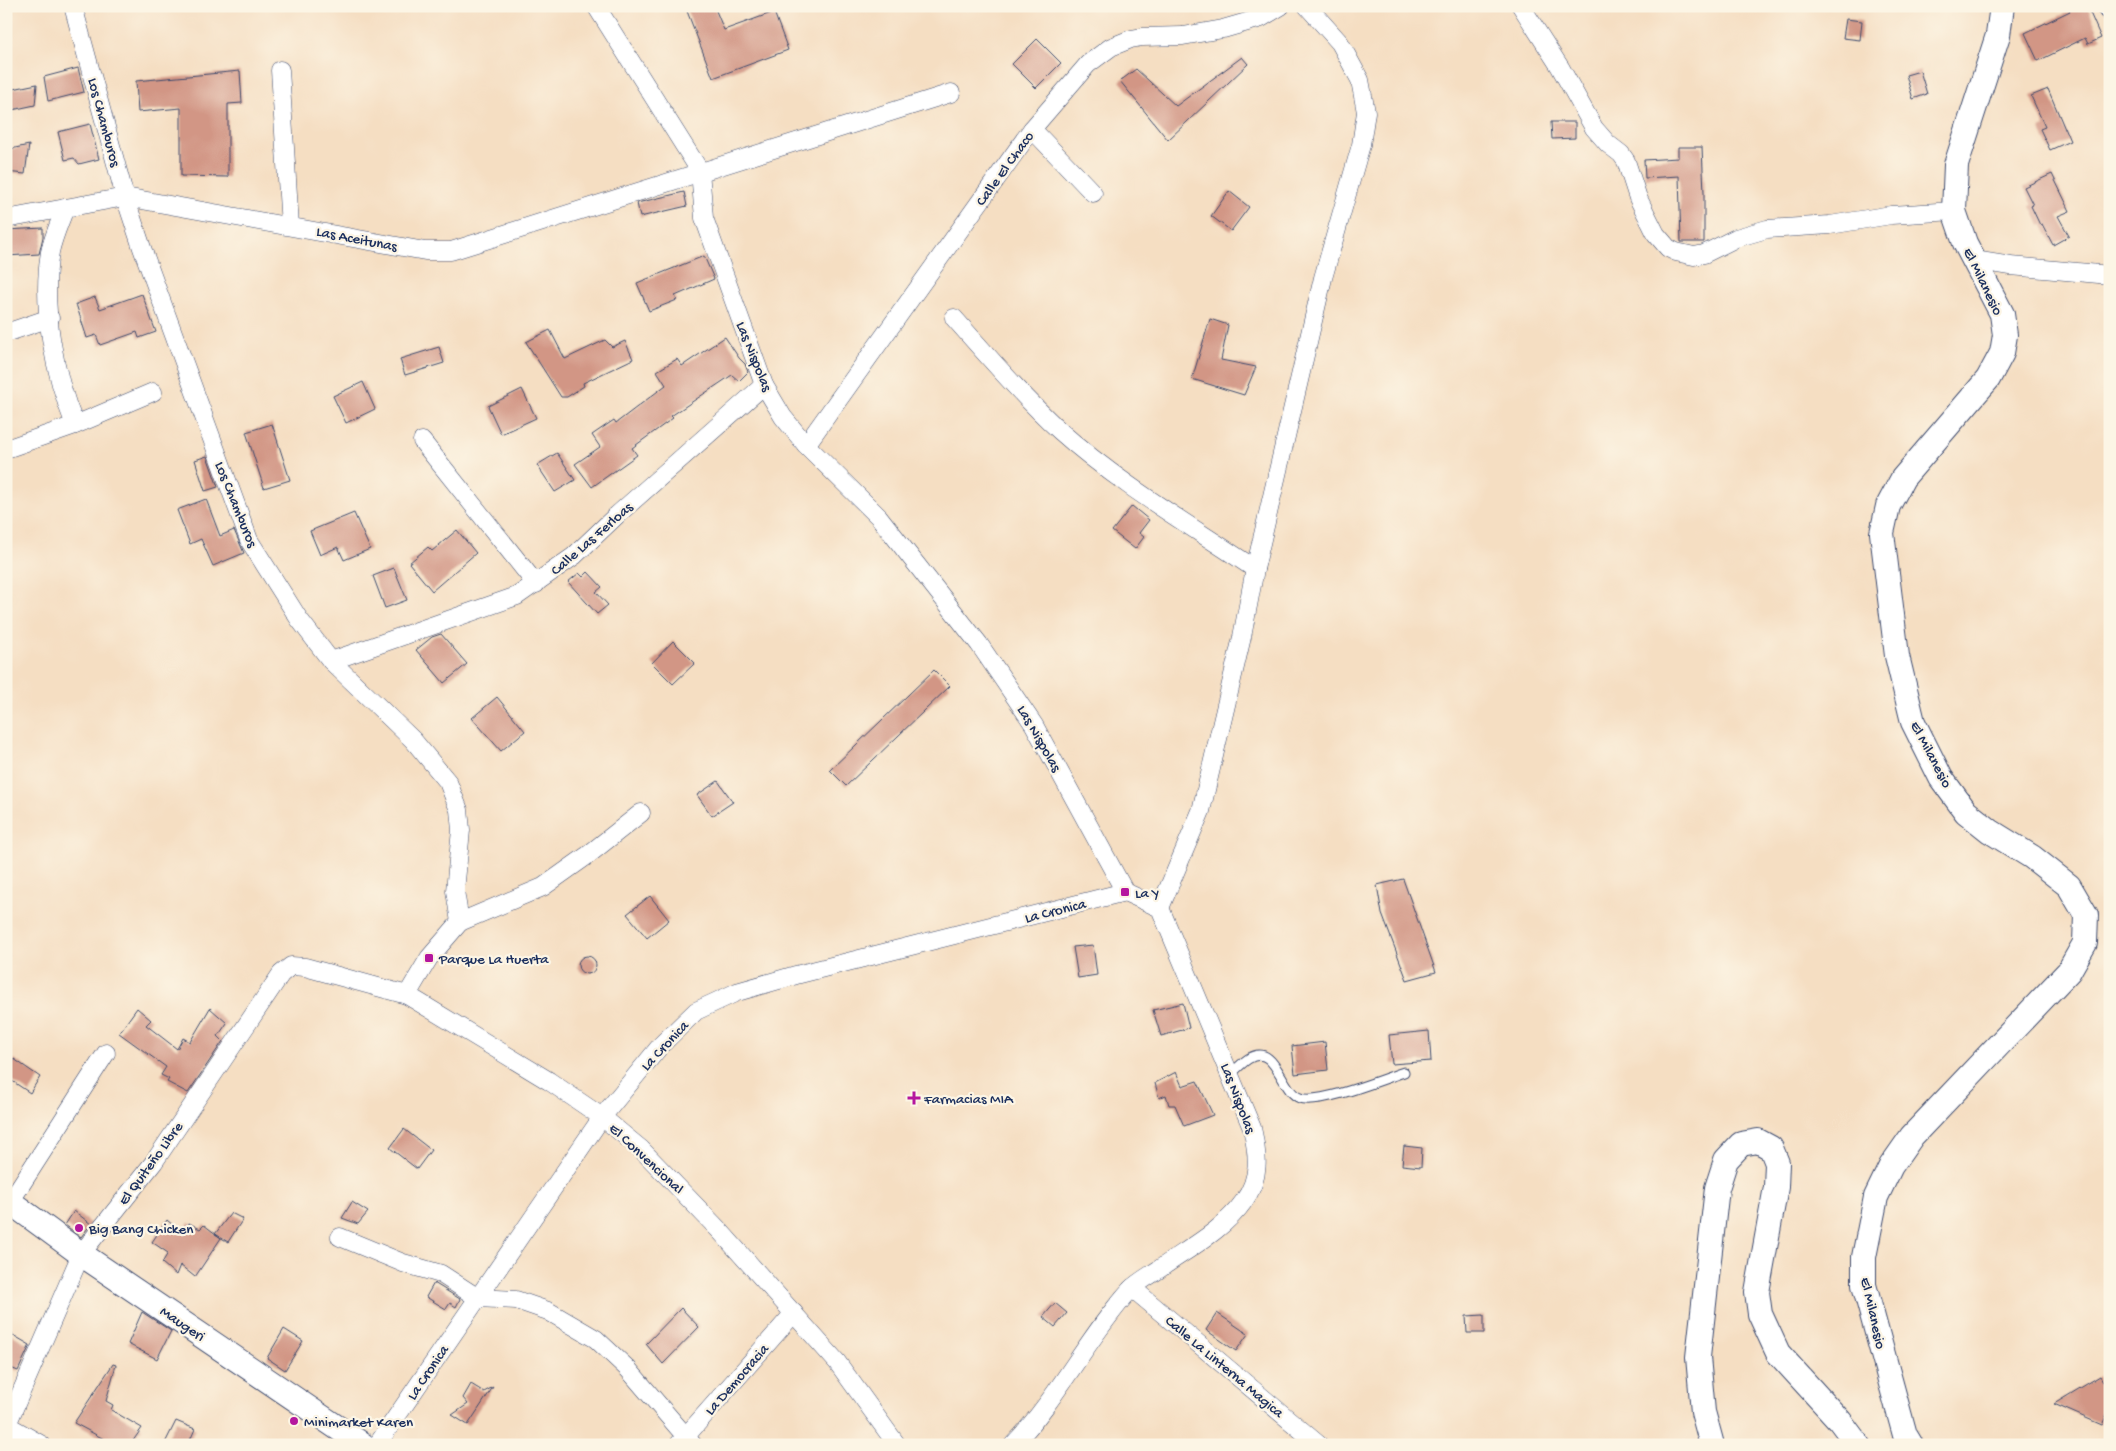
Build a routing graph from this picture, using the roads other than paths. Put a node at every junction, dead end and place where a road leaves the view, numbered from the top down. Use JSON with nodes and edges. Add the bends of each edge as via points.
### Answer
{"nodes":[{"id":1,"x":72,"y":6,"type":"edge"},
{"id":2,"x":596,"y":6,"type":"edge"},
{"id":3,"x":1281,"y":6,"type":"edge"},
{"id":4,"x":1307,"y":6,"type":"edge"},
{"id":5,"x":1521,"y":6,"type":"edge"},
{"id":6,"x":2002,"y":6,"type":"edge"},
{"id":7,"x":280,"y":70,"type":"dead end"},
{"id":8,"x":951,"y":93,"type":"dead end"},
{"id":9,"x":1032,"y":129,"type":"junction"},
{"id":10,"x":700,"y":171,"type":"junction"},
{"id":11,"x":1093,"y":193,"type":"dead end"},
{"id":12,"x":125,"y":197,"type":"junction"},
{"id":13,"x":65,"y":208,"type":"junction"},
{"id":14,"x":1954,"y":211,"type":"junction"},
{"id":15,"x":6,"y":219,"type":"edge"},
{"id":16,"x":290,"y":226,"type":"junction"},
{"id":17,"x":1974,"y":260,"type":"junction"},
{"id":18,"x":2110,"y":275,"type":"edge"},
{"id":19,"x":50,"y":318,"type":"junction"},
{"id":20,"x":954,"y":318,"type":"dead end"},
{"id":21,"x":6,"y":333,"type":"edge"},
{"id":22,"x":764,"y":385,"type":"junction"},
{"id":23,"x":153,"y":392,"type":"dead end"},
{"id":24,"x":75,"y":425,"type":"junction"},
{"id":25,"x":422,"y":441,"type":"dead end"},
{"id":26,"x":806,"y":445,"type":"junction"},
{"id":27,"x":6,"y":449,"type":"edge"},
{"id":28,"x":1255,"y":569,"type":"junction"},
{"id":29,"x":536,"y":584,"type":"junction"},
{"id":30,"x":331,"y":661,"type":"junction"},
{"id":31,"x":641,"y":812,"type":"dead end"},
{"id":32,"x":1125,"y":892,"type":"junction"},
{"id":33,"x":1160,"y":908,"type":"junction"},
{"id":34,"x":460,"y":922,"type":"junction"},
{"id":35,"x":291,"y":966,"type":"joint"},
{"id":36,"x":407,"y":994,"type":"junction"},
{"id":37,"x":106,"y":1053,"type":"dead end"},
{"id":38,"x":1404,"y":1072,"type":"dead end"},
{"id":39,"x":1231,"y":1074,"type":"junction"},
{"id":40,"x":602,"y":1117,"type":"junction"},
{"id":41,"x":8,"y":1200,"type":"edge"},
{"id":42,"x":340,"y":1237,"type":"dead end"},
{"id":43,"x":81,"y":1254,"type":"junction"},
{"id":44,"x":1132,"y":1288,"type":"junction"},
{"id":45,"x":478,"y":1298,"type":"junction"},
{"id":46,"x":794,"y":1313,"type":"junction"},
{"id":47,"x":7,"y":1426,"type":"edge"},
{"id":48,"x":685,"y":1442,"type":"edge"},
{"id":49,"x":42,"y":1445,"type":"edge"},
{"id":50,"x":363,"y":1445,"type":"edge"},
{"id":51,"x":377,"y":1445,"type":"edge"},
{"id":52,"x":897,"y":1445,"type":"edge"},
{"id":53,"x":1013,"y":1445,"type":"edge"},
{"id":54,"x":1319,"y":1445,"type":"edge"},
{"id":55,"x":1712,"y":1445,"type":"edge"},
{"id":56,"x":1858,"y":1445,"type":"edge"},
{"id":57,"x":1912,"y":1445,"type":"edge"}],
"edges":[{"from":1,"to":12,"type":"street","name":"Los Chamburos"},
{"from":2,"to":10,"type":"street","name":"Las Nispolas"},
{"from":3,"to":9,"type":"street","name":"Calle El Chaco","via":[[1261,18],[1223,29],[1183,36],[1142,37],[1111,47],[1088,64]]},
{"from":4,"to":28,"type":"street","via":[[1340,43],[1360,80],[1366,112],[1361,145],[1324,278]]},
{"from":5,"to":14,"type":"street","via":[[1594,128],[1626,161],[1638,198],[1656,234],[1676,252],[1694,256],[1704,254],[1736,238],[1766,229]]},
{"from":6,"to":14,"type":"street","name":"El Milanesio","via":[[1998,35],[1956,165]]},
{"from":7,"to":16,"type":"street"},
{"from":8,"to":10,"type":"street","name":"Las Aceitunas"},
{"from":9,"to":11,"type":"street"},
{"from":9,"to":26,"type":"street","name":"Calle El Chaco"},
{"from":10,"to":16,"type":"street","name":"Las Aceitunas","via":[[450,251],[424,251]]},
{"from":10,"to":22,"type":"street","name":"Las Nispolas","via":[[704,218]]},
{"from":12,"to":13,"type":"street","name":"Las Aceitunas"},
{"from":12,"to":16,"type":"street","name":"Las Aceitunas"},
{"from":12,"to":30,"type":"street","name":"Los Chamburos","via":[[249,540],[299,619]]},
{"from":13,"to":15,"type":"street","name":"Las Aceitunas"},
{"from":13,"to":19,"type":"street","via":[[50,250],[47,291]]},
{"from":14,"to":17,"type":"street","name":"El Milanesio"},
{"from":17,"to":18,"type":"street"},
{"from":17,"to":57,"type":"street","name":"El Milanesio","via":[[2002,314],[2005,335],[2002,353],[1988,379],[1903,478],[1888,506],[1882,533],[1897,656],[1913,722],[1941,778],[1966,812],[2069,886],[2086,915],[2085,943],[2069,971],[1912,1136],[1891,1166],[1876,1197],[1864,1257],[1864,1285],[1905,1435]]},
{"from":19,"to":21,"type":"street"},
{"from":19,"to":24,"type":"street","via":[[62,394]]},
{"from":20,"to":28,"type":"street","via":[[1061,431],[1124,481]]},
{"from":22,"to":26,"type":"street","name":"Las Nispolas"},
{"from":22,"to":29,"type":"street","name":"Calle Las Ferloas","via":[[574,556]]},
{"from":23,"to":24,"type":"street"},
{"from":24,"to":27,"type":"street"},
{"from":25,"to":29,"type":"street"},
{"from":26,"to":32,"type":"street","name":"Las Nispolas","via":[[879,517],[979,644],[1034,726]]},
{"from":28,"to":33,"type":"street","via":[[1201,811]]},
{"from":29,"to":30,"type":"street","name":"Calle Las Ferloas","via":[[517,596]]},
{"from":30,"to":34,"type":"street","name":"Los Chamburos","via":[[413,740],[448,782],[459,810],[461,830],[455,891]]},
{"from":31,"to":34,"type":"street","via":[[543,887]]},
{"from":32,"to":33,"type":"street"},
{"from":32,"to":40,"type":"street","name":"La Cronica","via":[[738,992],[696,1011],[661,1045]]},
{"from":33,"to":39,"type":"street","name":"Las Nispolas"},
{"from":34,"to":36,"type":"street","via":[[430,958]]},
{"from":35,"to":36,"type":"street","name":"El Convencional","via":[[306,967]]},
{"from":35,"to":43,"type":"street","name":"El Quiteño Libre","via":[[280,974],[154,1162]]},
{"from":36,"to":40,"type":"street","name":"El Convencional"},
{"from":37,"to":41,"type":"street"},
{"from":38,"to":39,"type":"lane","via":[[1316,1099],[1301,1099],[1290,1093],[1278,1069],[1264,1056],[1248,1059]]},
{"from":39,"to":44,"type":"street","name":"Las Nispolas","via":[[1252,1128],[1258,1157],[1254,1179],[1245,1200],[1226,1222]]},
{"from":40,"to":45,"type":"street","name":"La Cronica"},
{"from":40,"to":46,"type":"street","name":"El Convencional","via":[[641,1149]]},
{"from":41,"to":43,"type":"street","name":"Maugeri"},
{"from":42,"to":45,"type":"street","via":[[403,1263],[441,1274]]},
{"from":43,"to":47,"type":"street","name":"El Quiteño Libre"},
{"from":43,"to":50,"type":"street","name":"Maugeri"},
{"from":44,"to":53,"type":"street","name":"Las Nispolas","via":[[1073,1370]]},
{"from":44,"to":54,"type":"street","name":"Calle La Linterna Magica"},
{"from":45,"to":48,"type":"street","via":[[516,1300],[548,1311],[596,1339],[628,1369]]},
{"from":45,"to":51,"type":"street","name":"La Cronica"},
{"from":46,"to":48,"type":"street","name":"La Democracia"},
{"from":46,"to":52,"type":"street","name":"El Convencional","via":[[837,1362]]},
{"from":47,"to":49,"type":"street"},
{"from":55,"to":56,"type":"street","via":[[1703,1412],[1698,1357],[1717,1188],[1726,1160],[1741,1144],[1758,1141],[1771,1148],[1778,1163],[1757,1292],[1760,1314],[1778,1353]]}]}
